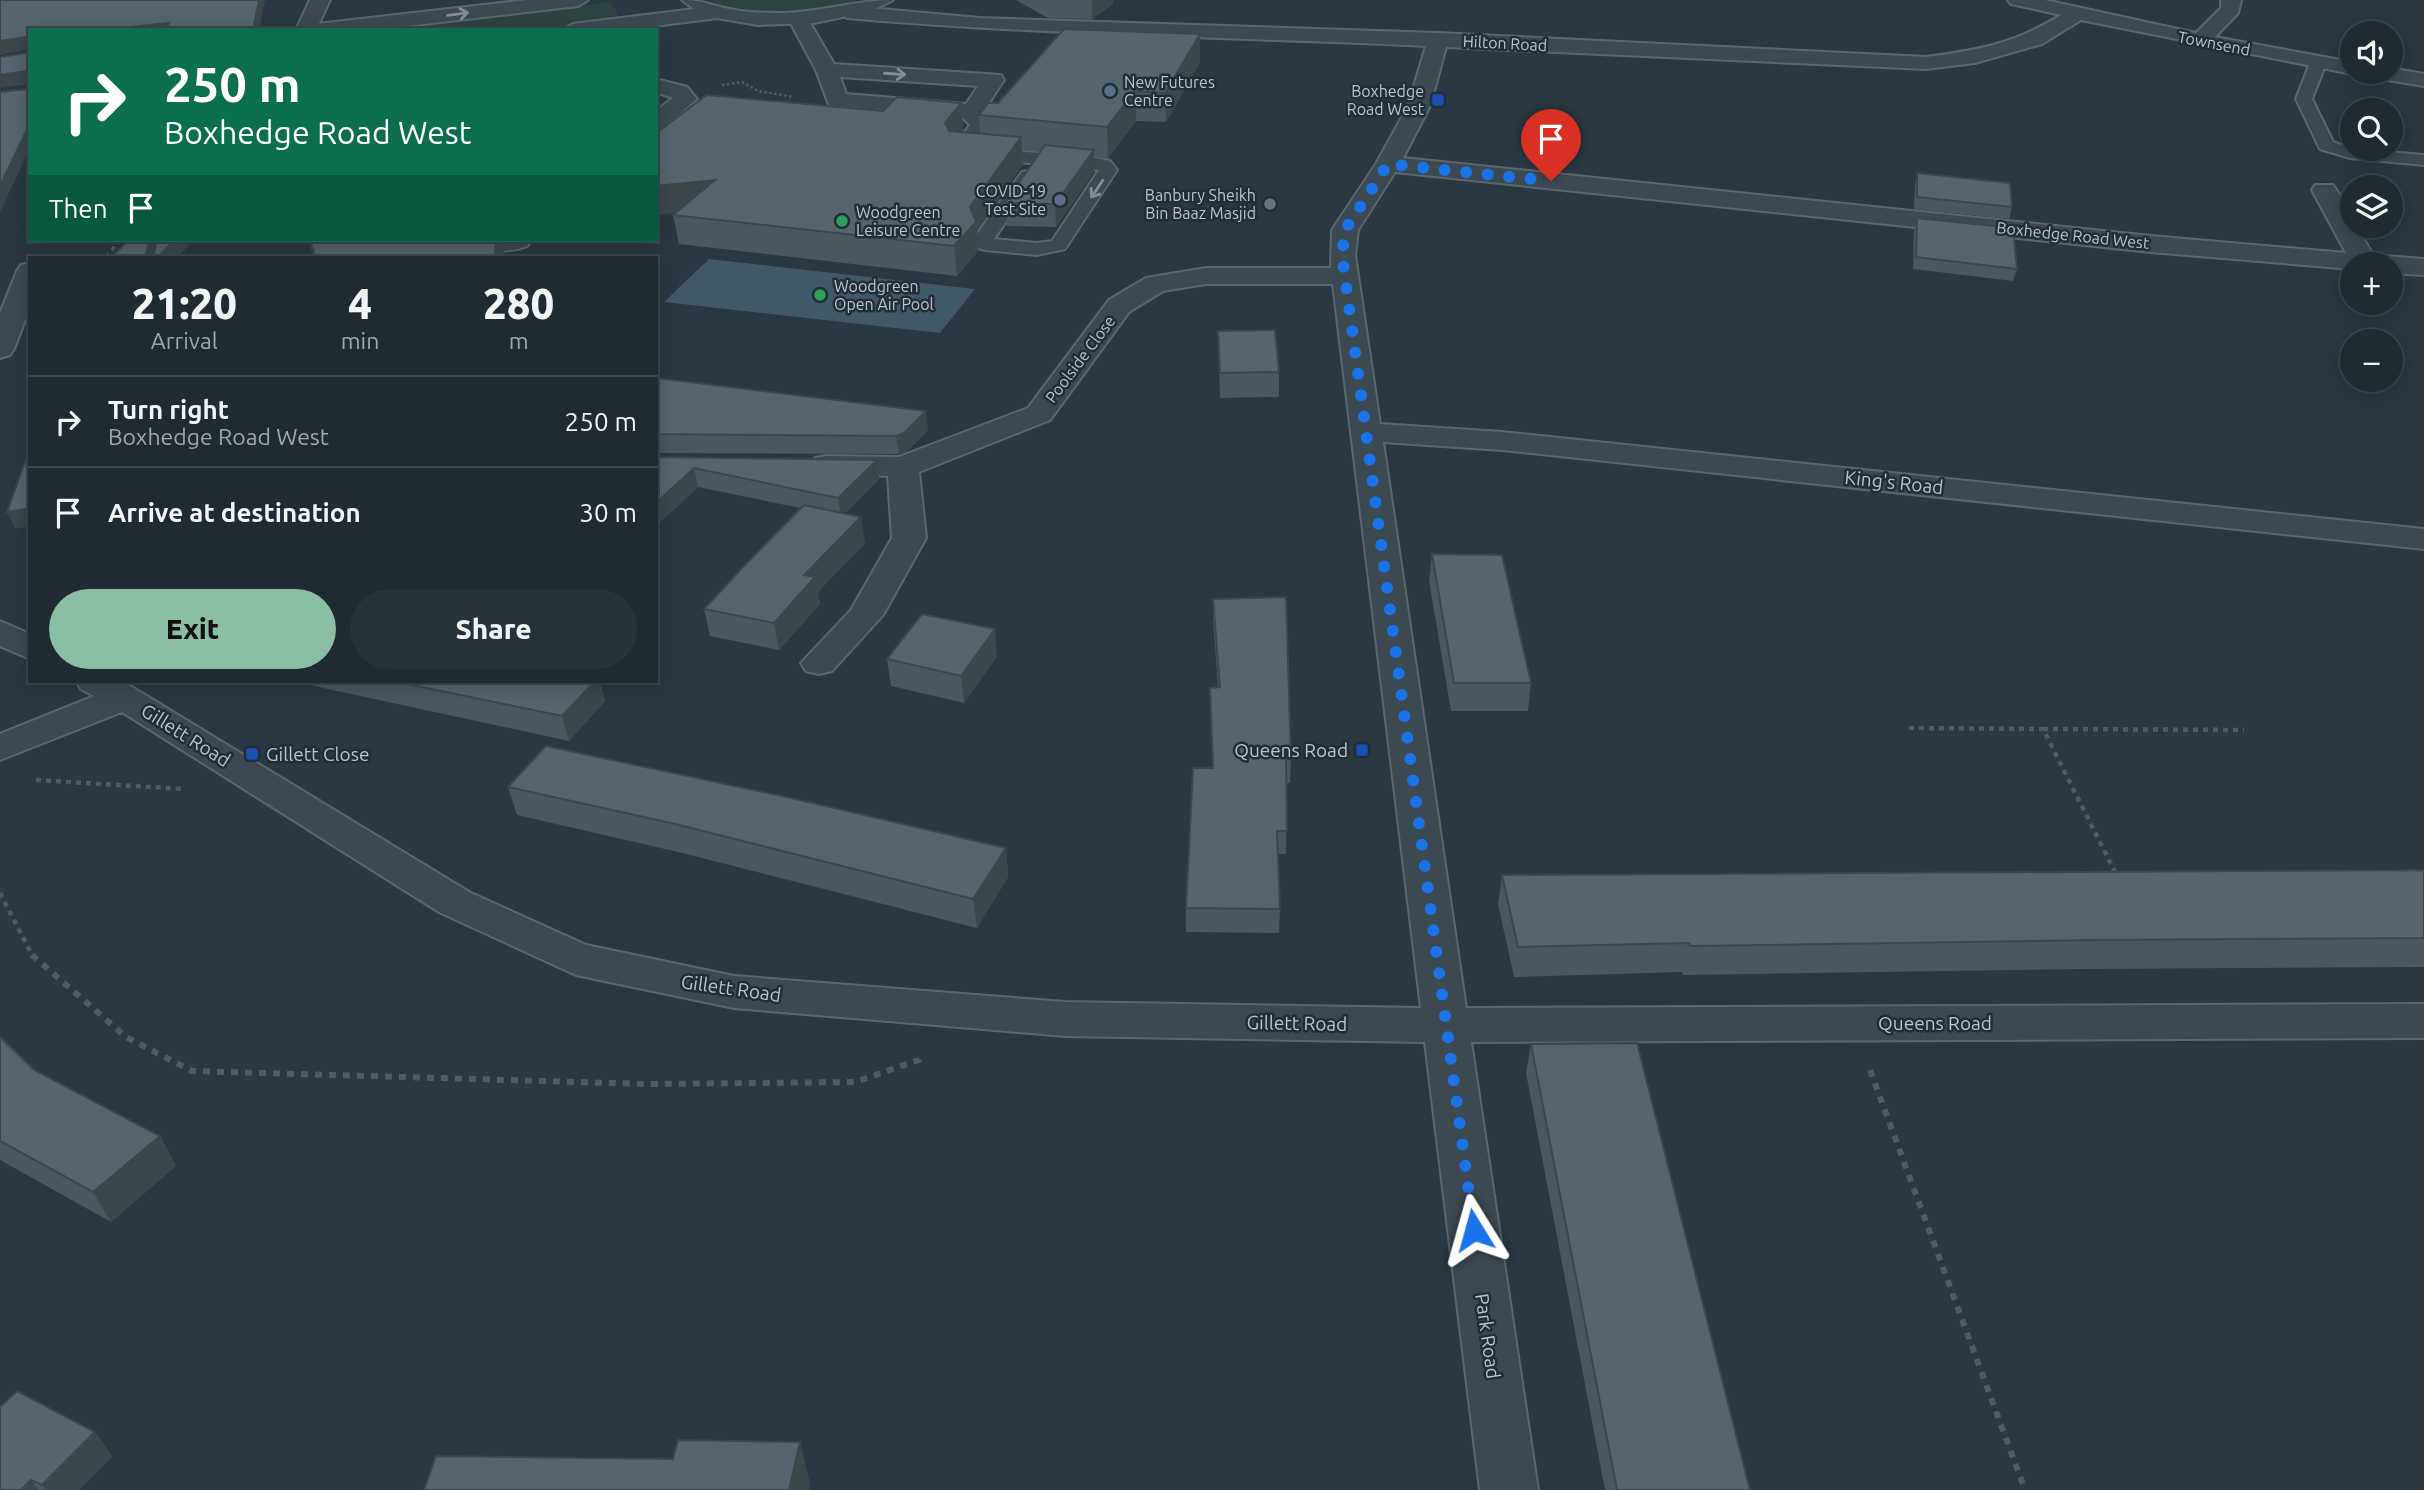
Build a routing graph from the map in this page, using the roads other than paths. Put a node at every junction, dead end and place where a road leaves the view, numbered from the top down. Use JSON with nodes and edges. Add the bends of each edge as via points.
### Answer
{"nodes":[{"id":1,"x":320,"y":0,"type":"edge"},
{"id":2,"x":578,"y":0,"type":"edge"},
{"id":3,"x":692,"y":0,"type":"edge"},
{"id":4,"x":2018,"y":0,"type":"edge"},
{"id":5,"x":2231,"y":0,"type":"edge"},
{"id":6,"x":880,"y":1,"type":"edge"},
{"id":7,"x":717,"y":12,"type":"junction"},
{"id":8,"x":847,"y":12,"type":"junction"},
{"id":9,"x":2077,"y":14,"type":"junction"},
{"id":10,"x":798,"y":18,"type":"junction"},
{"id":11,"x":923,"y":18,"type":"junction"},
{"id":12,"x":307,"y":28,"type":"edge"},
{"id":13,"x":334,"y":28,"type":"edge"},
{"id":14,"x":589,"y":28,"type":"edge"},
{"id":15,"x":1438,"y":39,"type":"junction"},
{"id":16,"x":2200,"y":40,"type":"junction"},
{"id":17,"x":2318,"y":63,"type":"junction"},
{"id":18,"x":2340,"y":66,"type":"edge"},
{"id":19,"x":827,"y":70,"type":"junction"},
{"id":20,"x":2403,"y":76,"type":"edge"},
{"id":21,"x":2424,"y":80,"type":"edge"},
{"id":22,"x":658,"y":86,"type":"edge"},
{"id":23,"x":971,"y":113,"type":"junction"},
{"id":24,"x":658,"y":121,"type":"edge"},
{"id":25,"x":962,"y":152,"type":"joint"},
{"id":26,"x":1040,"y":158,"type":"junction"},
{"id":27,"x":2424,"y":160,"type":"edge"},
{"id":28,"x":1388,"y":164,"type":"junction"},
{"id":29,"x":2324,"y":190,"type":"dead end"},
{"id":30,"x":511,"y":242,"type":"edge"},
{"id":31,"x":2370,"y":252,"type":"edge"},
{"id":32,"x":429,"y":253,"type":"edge"},
{"id":33,"x":2340,"y":260,"type":"edge"},
{"id":34,"x":28,"y":261,"type":"edge"},
{"id":35,"x":2403,"y":266,"type":"edge"},
{"id":36,"x":2424,"y":267,"type":"edge"},
{"id":37,"x":0,"y":268,"type":"edge"},
{"id":38,"x":28,"y":273,"type":"edge"},
{"id":39,"x":1345,"y":276,"type":"junction"},
{"id":40,"x":0,"y":349,"type":"edge"},
{"id":41,"x":1364,"y":432,"type":"junction"},
{"id":42,"x":792,"y":464,"type":"edge"},
{"id":43,"x":903,"y":467,"type":"junction"},
{"id":44,"x":2424,"y":539,"type":"edge"},
{"id":45,"x":0,"y":632,"type":"edge"},
{"id":46,"x":28,"y":647,"type":"edge"},
{"id":47,"x":819,"y":663,"type":"dead end"},
{"id":48,"x":110,"y":689,"type":"edge"},
{"id":49,"x":0,"y":748,"type":"edge"},
{"id":50,"x":2424,"y":1021,"type":"edge"},
{"id":51,"x":1445,"y":1025,"type":"junction"},
{"id":52,"x":1509,"y":1490,"type":"edge"}],
"edges":[{"from":1,"to":12,"type":"street"},
{"from":13,"to":2,"type":"street","one_way":true},
{"from":3,"to":7,"type":"street"},
{"from":4,"to":9,"type":"street","name":"Townsend"},
{"from":5,"to":16,"type":"street","via":[[2231,9]]},
{"from":6,"to":8,"type":"street"},
{"from":6,"to":11,"type":"street"},
{"from":7,"to":10,"type":"street"},
{"from":7,"to":14,"type":"street"},
{"from":8,"to":10,"type":"street"},
{"from":8,"to":11,"type":"street"},
{"from":9,"to":15,"type":"street","name":"Hilton Road","via":[[2035,40],[1975,57],[1926,63]]},
{"from":9,"to":16,"type":"street","name":"Townsend"},
{"from":10,"to":19,"type":"street"},
{"from":11,"to":15,"type":"street","name":"Hilton Road","via":[[980,24],[1130,18],[1156,34]]},
{"from":15,"to":28,"type":"street","name":"Park Road","via":[[1419,106]]},
{"from":16,"to":17,"type":"street","name":"Townsend"},
{"from":17,"to":18,"type":"street","name":"Townsend"},
{"from":17,"to":27,"type":"lane","via":[[2304,99],[2326,145],[2350,153]]},
{"from":19,"to":23,"type":"street","via":[[837,100]]},
{"from":19,"to":23,"type":"street","one_way":true,"via":[[993,80]]},
{"from":20,"to":21,"type":"street"},
{"from":22,"to":24,"type":"street","via":[[679,92],[686,100]]},
{"from":23,"to":25,"type":"street","via":[[982,125]]},
{"from":25,"to":26,"type":"lane"},
{"from":26,"to":26,"type":"lane","one_way":true,"via":[[1090,162],[1108,170],[1058,245],[1037,249],[985,244],[984,237]]},
{"from":28,"to":33,"type":"street","name":"Boxhedge Road West"},
{"from":28,"to":39,"type":"street","name":"Park Road","via":[[1345,230]]},
{"from":29,"to":31,"type":"street"},
{"from":30,"to":32,"type":"street"},
{"from":34,"to":37,"type":"street"},
{"from":35,"to":36,"type":"street","name":"Boxhedge Road West"},
{"from":38,"to":40,"type":"street"},
{"from":39,"to":41,"type":"street","name":"Park Road"},
{"from":39,"to":43,"type":"street","name":"Poolside Close","via":[[1206,276],[1155,285],[1119,306],[1039,414]]},
{"from":41,"to":44,"type":"street","name":"King's Road","via":[[1503,441]]},
{"from":41,"to":51,"type":"street","name":"Park Road"},
{"from":42,"to":43,"type":"street","name":"Poolside Close"},
{"from":43,"to":47,"type":"street","via":[[909,538],[864,615]]},
{"from":45,"to":46,"type":"street"},
{"from":48,"to":49,"type":"street"},
{"from":48,"to":51,"type":"street","name":"Gillett Road","via":[[454,902],[576,959],[734,992],[1065,1019]]},
{"from":50,"to":51,"type":"street","name":"Queens Road"},
{"from":51,"to":52,"type":"street","name":"Park Road"}]}
